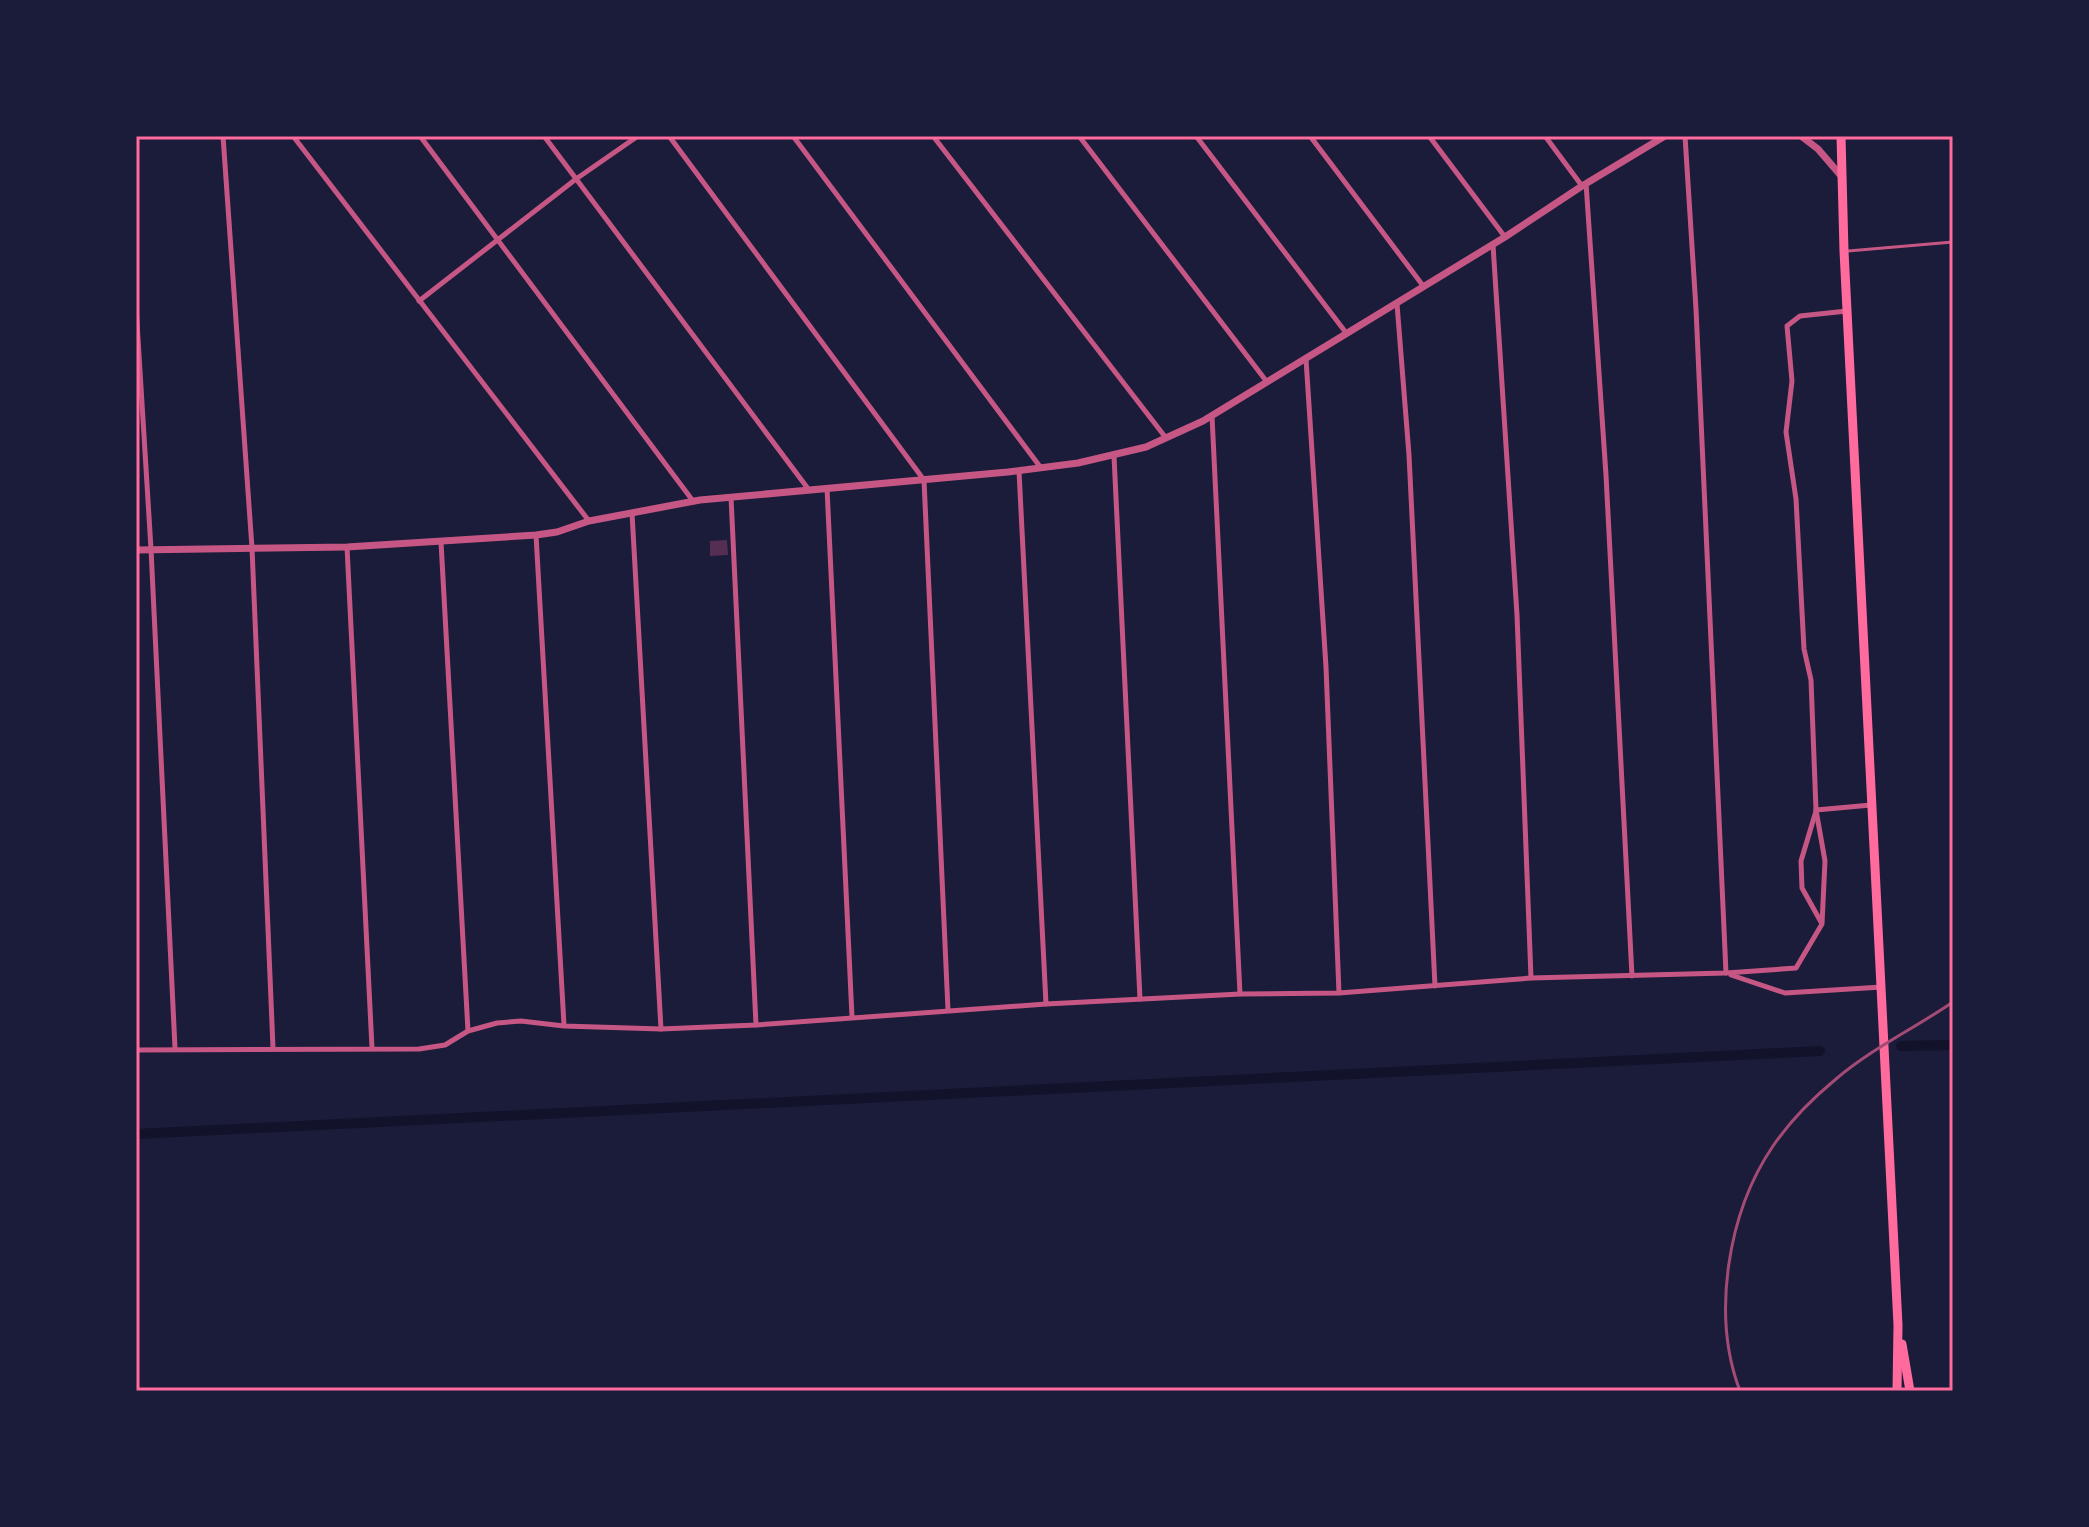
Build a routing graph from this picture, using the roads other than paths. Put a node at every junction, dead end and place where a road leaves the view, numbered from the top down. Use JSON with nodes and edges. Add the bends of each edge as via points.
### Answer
{"nodes":[{"id":1,"x":223,"y":136,"type":"edge"},
{"id":2,"x":293,"y":136,"type":"edge"},
{"id":3,"x":420,"y":136,"type":"edge"},
{"id":4,"x":544,"y":136,"type":"edge"},
{"id":5,"x":638,"y":136,"type":"edge"},
{"id":6,"x":669,"y":136,"type":"edge"},
{"id":7,"x":793,"y":136,"type":"edge"},
{"id":8,"x":933,"y":136,"type":"edge"},
{"id":9,"x":1079,"y":136,"type":"edge"},
{"id":10,"x":1196,"y":136,"type":"edge"},
{"id":11,"x":1310,"y":136,"type":"edge"},
{"id":12,"x":1429,"y":136,"type":"edge"},
{"id":13,"x":1545,"y":136,"type":"edge"},
{"id":14,"x":1665,"y":136,"type":"edge"},
{"id":15,"x":1685,"y":136,"type":"edge"},
{"id":16,"x":1801,"y":136,"type":"edge"},
{"id":17,"x":1841,"y":136,"type":"edge"},
{"id":18,"x":1843,"y":178,"type":"junction"},
{"id":19,"x":576,"y":179,"type":"junction"},
{"id":20,"x":1584,"y":184,"type":"junction"},
{"id":21,"x":1505,"y":237,"type":"junction"},
{"id":22,"x":499,"y":241,"type":"junction"},
{"id":23,"x":1953,"y":242,"type":"edge"},
{"id":24,"x":1493,"y":245,"type":"junction"},
{"id":25,"x":1844,"y":251,"type":"junction"},
{"id":26,"x":1424,"y":287,"type":"junction"},
{"id":27,"x":419,"y":301,"type":"junction"},
{"id":28,"x":1397,"y":304,"type":"junction"},
{"id":29,"x":136,"y":306,"type":"edge"},
{"id":30,"x":1847,"y":311,"type":"junction"},
{"id":31,"x":1347,"y":334,"type":"junction"},
{"id":32,"x":1306,"y":359,"type":"junction"},
{"id":33,"x":1267,"y":382,"type":"junction"},
{"id":34,"x":1212,"y":415,"type":"junction"},
{"id":35,"x":1167,"y":439,"type":"junction"},
{"id":36,"x":1114,"y":456,"type":"junction"},
{"id":37,"x":1041,"y":468,"type":"junction"},
{"id":38,"x":1019,"y":471,"type":"junction"},
{"id":39,"x":924,"y":480,"type":"junction"},
{"id":40,"x":827,"y":488,"type":"junction"},
{"id":41,"x":809,"y":490,"type":"junction"},
{"id":42,"x":731,"y":497,"type":"junction"},
{"id":43,"x":693,"y":501,"type":"junction"},
{"id":44,"x":632,"y":513,"type":"junction"},
{"id":45,"x":589,"y":521,"type":"junction"},
{"id":46,"x":536,"y":535,"type":"junction"},
{"id":47,"x":441,"y":542,"type":"junction"},
{"id":48,"x":347,"y":547,"type":"junction"},
{"id":49,"x":252,"y":548,"type":"junction"},
{"id":50,"x":151,"y":549,"type":"junction"},
{"id":51,"x":136,"y":550,"type":"edge"},
{"id":52,"x":1872,"y":805,"type":"junction"},
{"id":53,"x":1816,"y":810,"type":"junction"},
{"id":54,"x":1822,"y":924,"type":"junction"},
{"id":55,"x":1726,"y":973,"type":"junction"},
{"id":56,"x":1632,"y":976,"type":"junction"},
{"id":57,"x":1531,"y":978,"type":"junction"},
{"id":58,"x":1435,"y":986,"type":"junction"},
{"id":59,"x":1882,"y":987,"type":"junction"},
{"id":60,"x":1339,"y":993,"type":"junction"},
{"id":61,"x":1240,"y":994,"type":"junction"},
{"id":62,"x":1140,"y":999,"type":"junction"},
{"id":63,"x":1046,"y":1004,"type":"junction"},
{"id":64,"x":948,"y":1010,"type":"junction"},
{"id":65,"x":852,"y":1017,"type":"junction"},
{"id":66,"x":756,"y":1025,"type":"junction"},
{"id":67,"x":564,"y":1026,"type":"junction"},
{"id":68,"x":661,"y":1029,"type":"junction"},
{"id":69,"x":468,"y":1031,"type":"junction"},
{"id":70,"x":175,"y":1048,"type":"junction"},
{"id":71,"x":273,"y":1048,"type":"junction"},
{"id":72,"x":372,"y":1048,"type":"junction"},
{"id":73,"x":136,"y":1050,"type":"edge"},
{"id":74,"x":1898,"y":1325,"type":"junction"},
{"id":75,"x":1897,"y":1391,"type":"edge"},
{"id":76,"x":1910,"y":1391,"type":"edge"}],
"edges":[{"from":1,"to":49,"type":"street"},
{"from":2,"to":27,"type":"street"},
{"from":3,"to":22,"type":"street"},
{"from":4,"to":19,"type":"street"},
{"from":5,"to":19,"type":"street"},
{"from":6,"to":39,"type":"street"},
{"from":7,"to":37,"type":"street"},
{"from":8,"to":35,"type":"street"},
{"from":9,"to":33,"type":"street"},
{"from":10,"to":31,"type":"street"},
{"from":11,"to":26,"type":"street"},
{"from":12,"to":21,"type":"street"},
{"from":13,"to":20,"type":"street"},
{"from":14,"to":20,"type":"street"},
{"from":15,"to":55,"type":"street"},
{"from":16,"to":18,"type":"street"},
{"from":17,"to":18,"type":"main road"},
{"from":18,"to":25,"type":"main road"},
{"from":19,"to":22,"type":"street"},
{"from":19,"to":41,"type":"street"},
{"from":20,"to":21,"type":"street"},
{"from":20,"to":56,"type":"street","via":[[1606,475]]},
{"from":21,"to":24,"type":"street"},
{"from":22,"to":27,"type":"street"},
{"from":22,"to":43,"type":"street"},
{"from":23,"to":25,"type":"lane"},
{"from":24,"to":26,"type":"street"},
{"from":24,"to":57,"type":"street","via":[[1517,615]]},
{"from":25,"to":30,"type":"main road"},
{"from":26,"to":28,"type":"street"},
{"from":27,"to":45,"type":"street"},
{"from":28,"to":31,"type":"street"},
{"from":28,"to":58,"type":"street"},
{"from":29,"to":50,"type":"street"},
{"from":30,"to":52,"type":"main road"},
{"from":30,"to":53,"type":"street","via":[[1800,316],[1787,326],[1792,381],[1786,432],[1811,680]]},
{"from":31,"to":32,"type":"street"},
{"from":32,"to":33,"type":"street"},
{"from":32,"to":60,"type":"street"},
{"from":33,"to":34,"type":"street"},
{"from":34,"to":35,"type":"street"},
{"from":34,"to":61,"type":"street"},
{"from":35,"to":36,"type":"street"},
{"from":36,"to":37,"type":"street"},
{"from":36,"to":62,"type":"street"},
{"from":37,"to":38,"type":"street"},
{"from":38,"to":39,"type":"street"},
{"from":38,"to":63,"type":"street"},
{"from":39,"to":40,"type":"street"},
{"from":39,"to":64,"type":"street"},
{"from":40,"to":41,"type":"street"},
{"from":40,"to":65,"type":"street"},
{"from":41,"to":42,"type":"street"},
{"from":42,"to":43,"type":"street"},
{"from":42,"to":66,"type":"street"},
{"from":43,"to":44,"type":"street"},
{"from":44,"to":45,"type":"street"},
{"from":44,"to":68,"type":"street"},
{"from":45,"to":46,"type":"street"},
{"from":46,"to":47,"type":"street"},
{"from":46,"to":67,"type":"street"},
{"from":47,"to":48,"type":"street"},
{"from":47,"to":69,"type":"street"},
{"from":48,"to":49,"type":"street"},
{"from":48,"to":72,"type":"street"},
{"from":49,"to":50,"type":"street"},
{"from":49,"to":71,"type":"street"},
{"from":50,"to":51,"type":"street"},
{"from":50,"to":70,"type":"street"},
{"from":52,"to":53,"type":"street"},
{"from":52,"to":59,"type":"main road"},
{"from":53,"to":54,"type":"street","via":[[1825,861]]},
{"from":53,"to":54,"type":"street","via":[[1801,861],[1802,888]]},
{"from":54,"to":55,"type":"street","via":[[1796,968]]},
{"from":55,"to":56,"type":"street"},
{"from":55,"to":59,"type":"street","via":[[1785,993]]},
{"from":56,"to":57,"type":"street"},
{"from":57,"to":58,"type":"street"},
{"from":58,"to":60,"type":"street"},
{"from":59,"to":74,"type":"main road"},
{"from":60,"to":61,"type":"street"},
{"from":61,"to":62,"type":"street"},
{"from":62,"to":63,"type":"street"},
{"from":63,"to":64,"type":"street"},
{"from":64,"to":65,"type":"street"},
{"from":65,"to":66,"type":"street"},
{"from":66,"to":68,"type":"street"},
{"from":67,"to":68,"type":"street"},
{"from":67,"to":69,"type":"street","via":[[521,1021]]},
{"from":69,"to":72,"type":"street","via":[[445,1045]]},
{"from":70,"to":71,"type":"street"},
{"from":70,"to":73,"type":"street"},
{"from":71,"to":72,"type":"street"},
{"from":74,"to":75,"type":"main road"},
{"from":74,"to":76,"type":"main road"}]}
